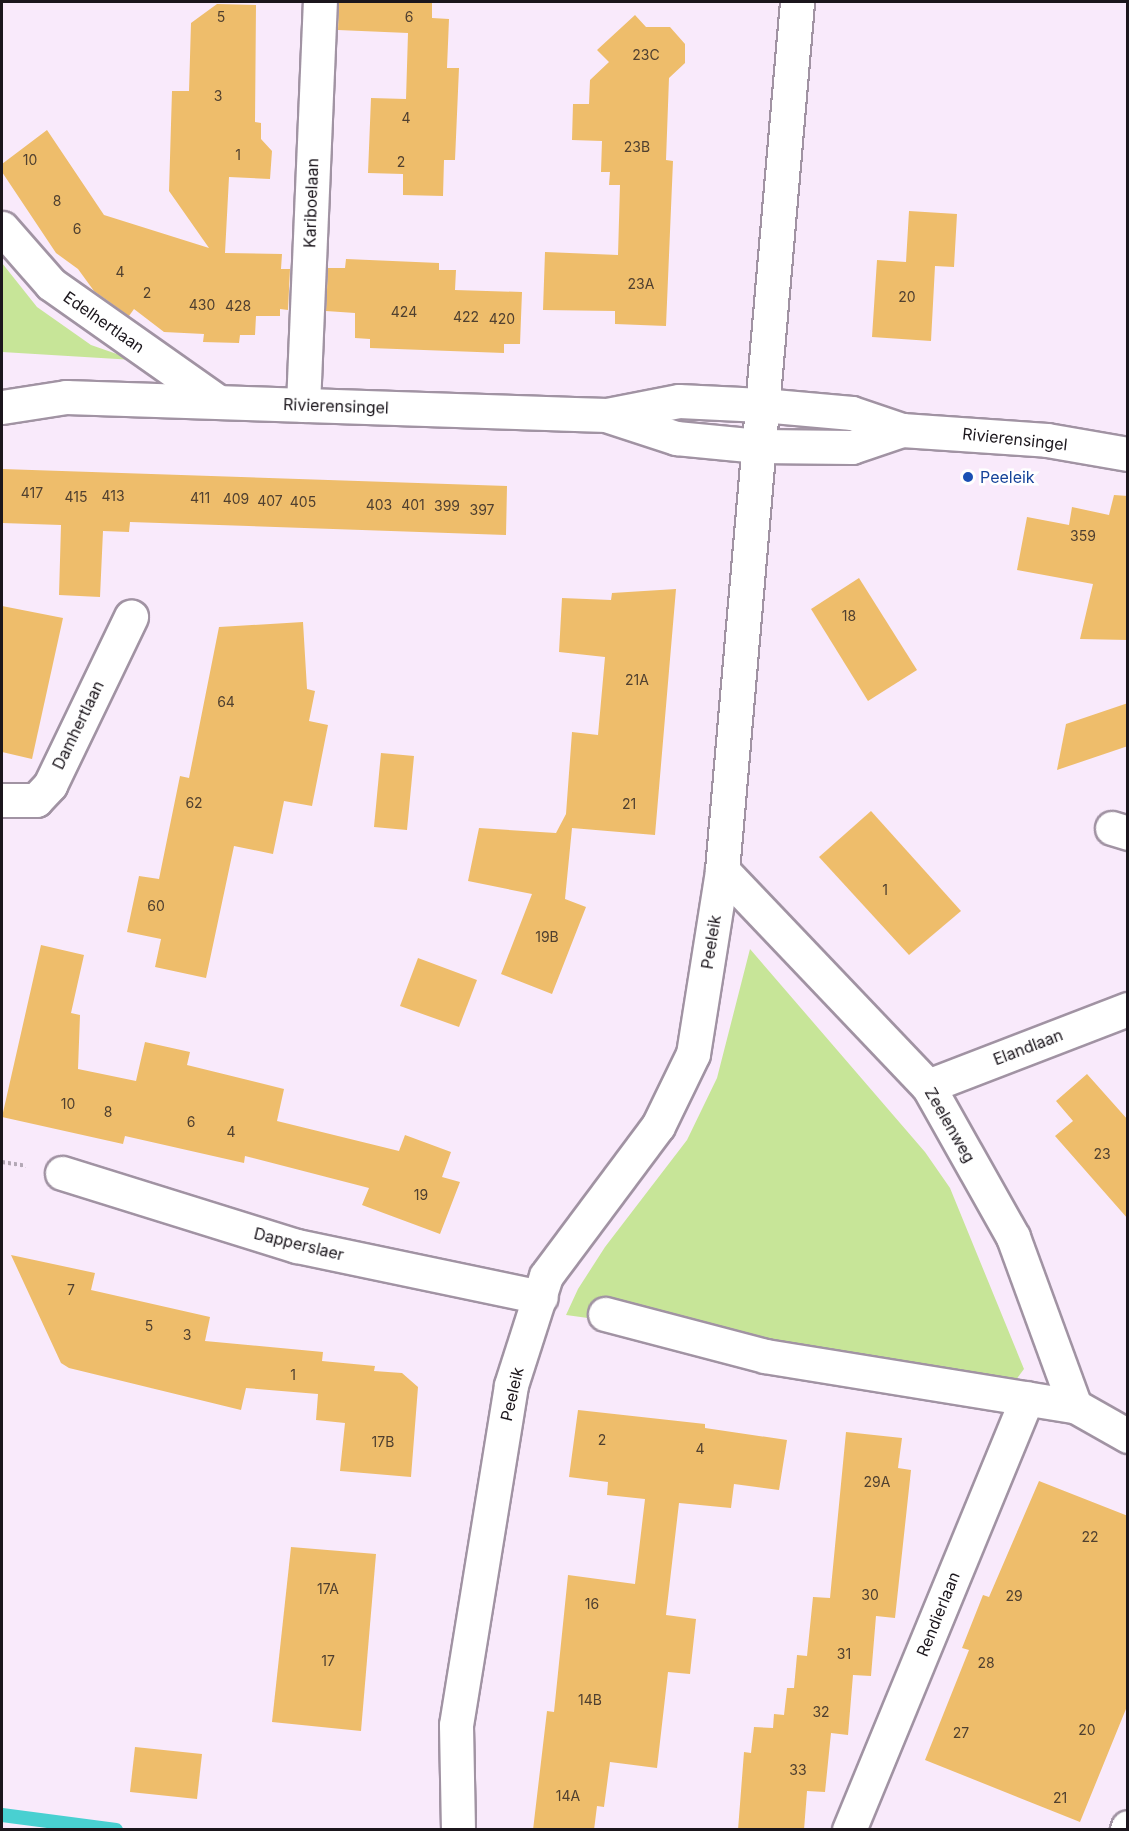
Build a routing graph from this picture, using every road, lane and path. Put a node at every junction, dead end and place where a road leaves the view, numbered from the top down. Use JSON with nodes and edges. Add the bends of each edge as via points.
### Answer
{"nodes":[{"id":1,"x":320,"y":2,"type":"edge"},
{"id":2,"x":797,"y":2,"type":"edge"},
{"id":3,"x":2,"y":228,"type":"edge"},
{"id":4,"x":2,"y":382,"type":"edge"},
{"id":5,"x":66,"y":397,"type":"junction"},
{"id":6,"x":218,"y":402,"type":"junction"},
{"id":7,"x":303,"y":405,"type":"junction"},
{"id":8,"x":762,"y":405,"type":"junction"},
{"id":9,"x":2,"y":406,"type":"edge"},
{"id":10,"x":607,"y":415,"type":"junction"},
{"id":11,"x":902,"y":430,"type":"junction"},
{"id":12,"x":759,"y":446,"type":"junction"},
{"id":13,"x":1128,"y":454,"type":"edge"},
{"id":14,"x":131,"y":617,"type":"dead end"},
{"id":15,"x":2,"y":800,"type":"edge"},
{"id":16,"x":722,"y":870,"type":"junction"},
{"id":17,"x":1128,"y":1009,"type":"edge"},
{"id":18,"x":928,"y":1086,"type":"junction"},
{"id":19,"x":62,"y":1173,"type":"dead end"},
{"id":20,"x":541,"y":1297,"type":"junction"},
{"id":21,"x":605,"y":1314,"type":"dead end"},
{"id":22,"x":1027,"y":1398,"type":"junction"},
{"id":23,"x":1075,"y":1406,"type":"junction"},
{"id":24,"x":1128,"y":1436,"type":"edge"},
{"id":25,"x":458,"y":1830,"type":"edge"},
{"id":26,"x":849,"y":1830,"type":"edge"}],
"edges":[{"from":1,"to":7,"type":"street","name":"Kariboelaan"},
{"from":2,"to":8,"type":"street","name":"Peeleik"},
{"from":3,"to":6,"type":"street","name":"Edelhertlaan","via":[[51,284]]},
{"from":4,"to":5,"type":"street","name":"Rivierensingel"},
{"from":5,"to":6,"type":"street","name":"Rivierensingel"},
{"from":5,"to":9,"type":"street","name":"Rivierensingel"},
{"from":6,"to":7,"type":"street","name":"Rivierensingel"},
{"from":7,"to":10,"type":"street","name":"Rivierensingel"},
{"from":8,"to":10,"type":"street","name":"Rivierensingel","via":[[679,402]]},
{"from":8,"to":11,"type":"street","name":"Rivierensingel","via":[[852,414]]},
{"from":8,"to":12,"type":"street","name":"Peeleik"},
{"from":10,"to":12,"type":"street","name":"Rivierensingel","via":[[676,438]]},
{"from":11,"to":12,"type":"street","name":"Rivierensingel","via":[[852,447]]},
{"from":11,"to":13,"type":"street","name":"Rivierensingel","via":[[1047,440]]},
{"from":12,"to":16,"type":"street","name":"Peeleik"},
{"from":14,"to":15,"type":"street","name":"Damhertlaan","via":[[50,785],[36,800]]},
{"from":16,"to":18,"type":"street","name":"Zeelenweg"},
{"from":16,"to":20,"type":"street","name":"Peeleik","via":[[693,1054],[658,1126],[546,1276]]},
{"from":17,"to":18,"type":"street","name":"Elandlaan"},
{"from":18,"to":23,"type":"street","name":"Zeelenweg","via":[[1013,1237]]},
{"from":19,"to":20,"type":"street","name":"Dapperslaer","via":[[297,1246]]},
{"from":20,"to":25,"type":"street","name":"Peeleik","via":[[511,1385],[456,1725]]},
{"from":21,"to":22,"type":"street","via":[[765,1356]]},
{"from":22,"to":23,"type":"street"},
{"from":22,"to":26,"type":"street","name":"Rendierlaan"},
{"from":23,"to":24,"type":"street"}]}
